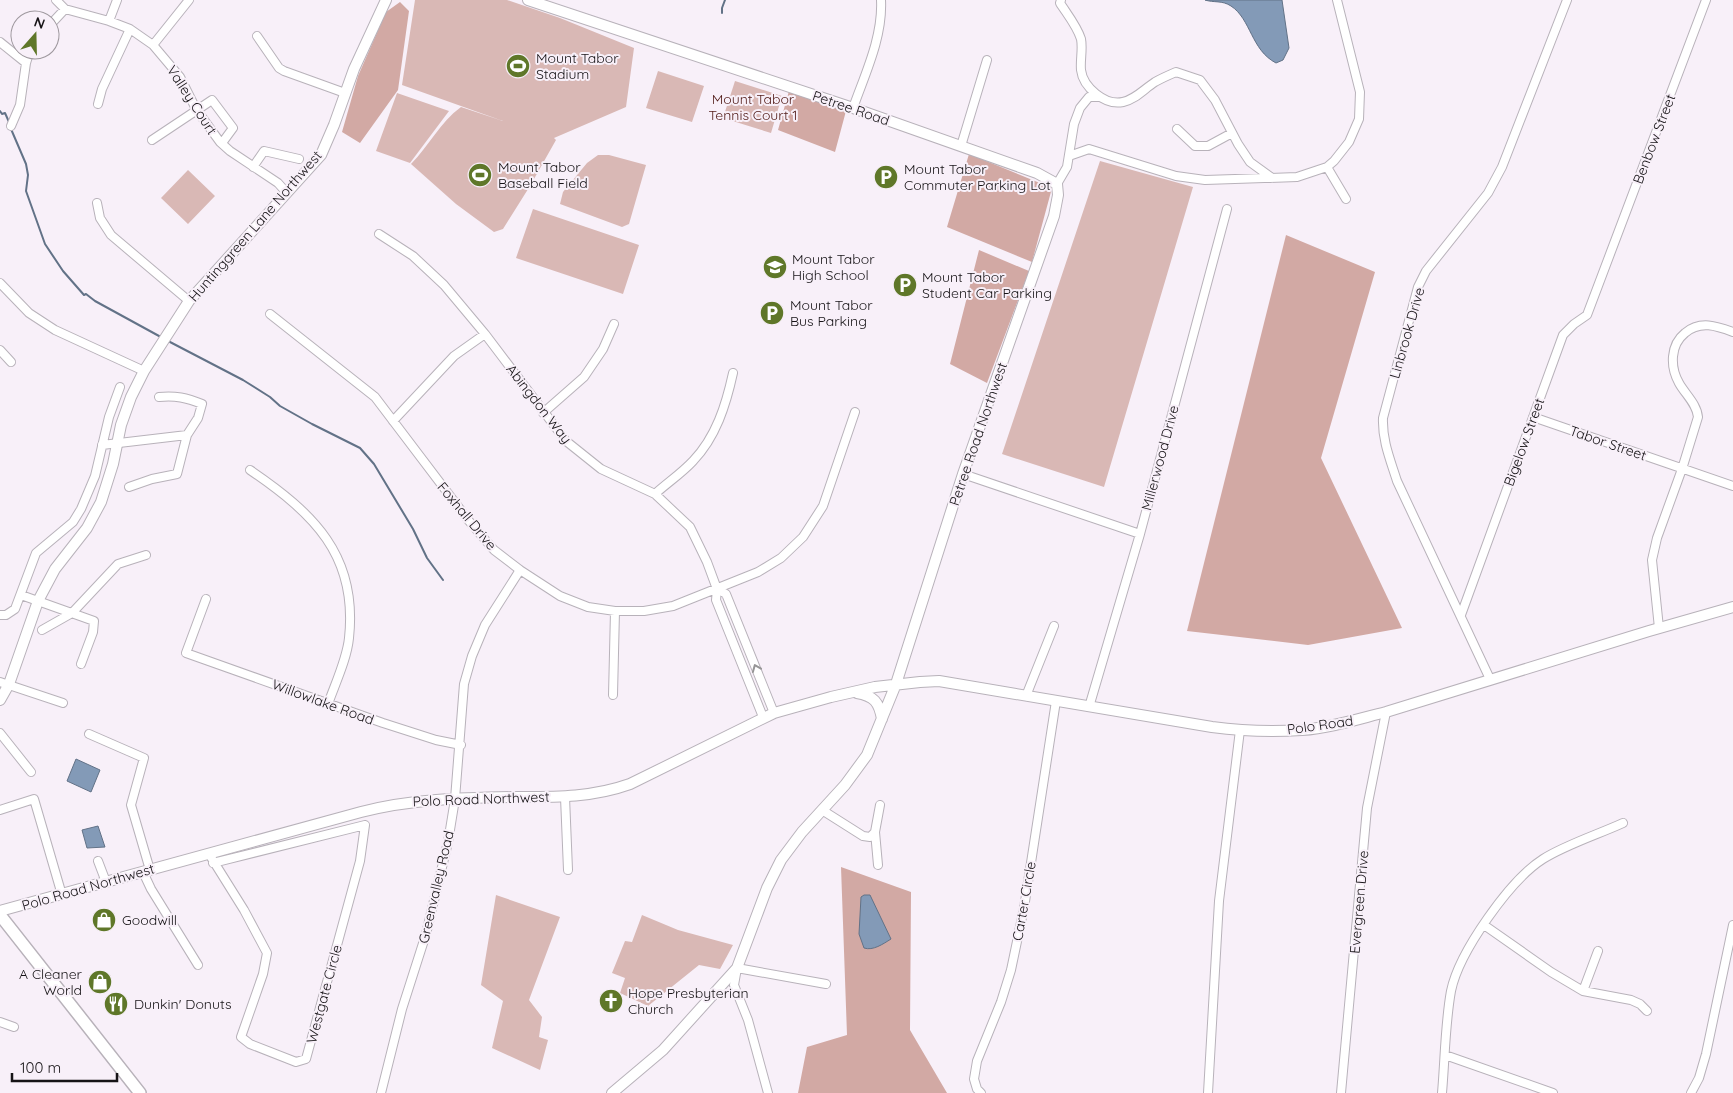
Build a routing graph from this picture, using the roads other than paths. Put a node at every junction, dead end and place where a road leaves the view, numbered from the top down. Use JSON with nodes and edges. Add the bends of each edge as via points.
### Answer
{"nodes":[{"id":1,"x":56,"y":0,"type":"edge"},
{"id":2,"x":117,"y":0,"type":"edge"},
{"id":3,"x":189,"y":0,"type":"edge"},
{"id":4,"x":386,"y":0,"type":"edge"},
{"id":5,"x":528,"y":0,"type":"edge"},
{"id":6,"x":881,"y":0,"type":"edge"},
{"id":7,"x":1337,"y":0,"type":"edge"},
{"id":8,"x":1567,"y":0,"type":"edge"},
{"id":9,"x":1706,"y":0,"type":"edge"},
{"id":10,"x":1060,"y":1,"type":"edge"},
{"id":11,"x":65,"y":9,"type":"junction"},
{"id":12,"x":60,"y":14,"type":"edge"},
{"id":13,"x":109,"y":21,"type":"junction"},
{"id":14,"x":130,"y":30,"type":"junction"},
{"id":15,"x":257,"y":36,"type":"dead end"},
{"id":16,"x":0,"y":42,"type":"edge"},
{"id":17,"x":153,"y":45,"type":"junction"},
{"id":18,"x":27,"y":60,"type":"edge"},
{"id":19,"x":987,"y":60,"type":"dead end"},
{"id":20,"x":26,"y":63,"type":"junction"},
{"id":21,"x":345,"y":93,"type":"junction"},
{"id":22,"x":1100,"y":97,"type":"junction"},
{"id":23,"x":98,"y":104,"type":"dead end"},
{"id":24,"x":853,"y":108,"type":"junction"},
{"id":25,"x":196,"y":109,"type":"junction"},
{"id":26,"x":11,"y":126,"type":"dead end"},
{"id":27,"x":1177,"y":129,"type":"dead end"},
{"id":28,"x":1232,"y":133,"type":"junction"},
{"id":29,"x":152,"y":140,"type":"dead end"},
{"id":30,"x":222,"y":143,"type":"junction"},
{"id":31,"x":961,"y":146,"type":"junction"},
{"id":32,"x":1069,"y":156,"type":"junction"},
{"id":33,"x":300,"y":159,"type":"dead end"},
{"id":34,"x":1327,"y":166,"type":"junction"},
{"id":35,"x":253,"y":167,"type":"junction"},
{"id":36,"x":1272,"y":178,"type":"junction"},
{"id":37,"x":1057,"y":184,"type":"junction"},
{"id":38,"x":286,"y":192,"type":"junction"},
{"id":39,"x":1346,"y":199,"type":"dead end"},
{"id":40,"x":97,"y":203,"type":"dead end"},
{"id":41,"x":1227,"y":209,"type":"dead end"},
{"id":42,"x":378,"y":234,"type":"dead end"},
{"id":43,"x":1601,"y":278,"type":"joint"},
{"id":44,"x":0,"y":282,"type":"edge"},
{"id":45,"x":189,"y":301,"type":"junction"},
{"id":46,"x":270,"y":314,"type":"dead end"},
{"id":47,"x":614,"y":324,"type":"dead end"},
{"id":48,"x":1733,"y":332,"type":"edge"},
{"id":49,"x":484,"y":334,"type":"junction"},
{"id":50,"x":0,"y":350,"type":"edge"},
{"id":51,"x":11,"y":362,"type":"dead end"},
{"id":52,"x":144,"y":371,"type":"junction"},
{"id":53,"x":733,"y":373,"type":"dead end"},
{"id":54,"x":120,"y":387,"type":"dead end"},
{"id":55,"x":159,"y":398,"type":"dead end"},
{"id":56,"x":855,"y":412,"type":"dead end"},
{"id":57,"x":543,"y":413,"type":"junction"},
{"id":58,"x":1533,"y":417,"type":"junction"},
{"id":59,"x":393,"y":421,"type":"junction"},
{"id":60,"x":187,"y":435,"type":"junction"},
{"id":61,"x":116,"y":443,"type":"junction"},
{"id":62,"x":102,"y":445,"type":"junction"},
{"id":63,"x":1682,"y":469,"type":"junction"},
{"id":64,"x":250,"y":470,"type":"dead end"},
{"id":65,"x":963,"y":474,"type":"junction"},
{"id":66,"x":1733,"y":486,"type":"edge"},
{"id":67,"x":129,"y":488,"type":"dead end"},
{"id":68,"x":655,"y":494,"type":"junction"},
{"id":69,"x":1140,"y":534,"type":"junction"},
{"id":70,"x":146,"y":556,"type":"dead end"},
{"id":71,"x":520,"y":570,"type":"junction"},
{"id":72,"x":717,"y":589,"type":"junction"},
{"id":73,"x":21,"y":595,"type":"junction"},
{"id":74,"x":206,"y":600,"type":"dead end"},
{"id":75,"x":38,"y":601,"type":"junction"},
{"id":76,"x":1733,"y":607,"type":"edge"},
{"id":77,"x":615,"y":611,"type":"junction"},
{"id":78,"x":72,"y":613,"type":"junction"},
{"id":79,"x":0,"y":615,"type":"edge"},
{"id":80,"x":1461,"y":615,"type":"junction"},
{"id":81,"x":1054,"y":626,"type":"dead end"},
{"id":82,"x":1659,"y":628,"type":"junction"},
{"id":83,"x":42,"y":630,"type":"dead end"},
{"id":84,"x":81,"y":664,"type":"dead end"},
{"id":85,"x":1490,"y":680,"type":"junction"},
{"id":86,"x":4,"y":683,"type":"edge"},
{"id":87,"x":896,"y":684,"type":"junction"},
{"id":88,"x":854,"y":692,"type":"junction"},
{"id":89,"x":613,"y":695,"type":"dead end"},
{"id":90,"x":1026,"y":696,"type":"junction"},
{"id":91,"x":0,"y":700,"type":"edge"},
{"id":92,"x":1056,"y":701,"type":"junction"},
{"id":93,"x":63,"y":703,"type":"dead end"},
{"id":94,"x":328,"y":704,"type":"junction"},
{"id":95,"x":1088,"y":707,"type":"junction"},
{"id":96,"x":1386,"y":712,"type":"junction"},
{"id":97,"x":774,"y":713,"type":"junction"},
{"id":98,"x":763,"y":718,"type":"junction"},
{"id":99,"x":882,"y":720,"type":"junction"},
{"id":100,"x":1240,"y":730,"type":"junction"},
{"id":101,"x":0,"y":733,"type":"edge"},
{"id":102,"x":89,"y":734,"type":"dead end"},
{"id":103,"x":461,"y":745,"type":"junction"},
{"id":104,"x":31,"y":772,"type":"dead end"},
{"id":105,"x":566,"y":797,"type":"junction"},
{"id":106,"x":455,"y":799,"type":"junction"},
{"id":107,"x":880,"y":805,"type":"dead end"},
{"id":108,"x":0,"y":810,"type":"edge"},
{"id":109,"x":822,"y":810,"type":"junction"},
{"id":110,"x":361,"y":812,"type":"junction"},
{"id":111,"x":1623,"y":824,"type":"dead end"},
{"id":112,"x":365,"y":825,"type":"junction"},
{"id":113,"x":875,"y":832,"type":"junction"},
{"id":114,"x":211,"y":858,"type":"junction"},
{"id":115,"x":98,"y":861,"type":"dead end"},
{"id":116,"x":878,"y":865,"type":"dead end"},
{"id":117,"x":568,"y":870,"type":"dead end"},
{"id":118,"x":147,"y":871,"type":"junction"},
{"id":119,"x":106,"y":882,"type":"junction"},
{"id":120,"x":62,"y":895,"type":"junction"},
{"id":121,"x":0,"y":911,"type":"edge"},
{"id":122,"x":0,"y":915,"type":"edge"},
{"id":123,"x":1484,"y":925,"type":"junction"},
{"id":124,"x":1733,"y":925,"type":"edge"},
{"id":125,"x":1598,"y":951,"type":"dead end"},
{"id":126,"x":198,"y":965,"type":"dead end"},
{"id":127,"x":737,"y":968,"type":"junction"},
{"id":128,"x":826,"y":984,"type":"dead end"},
{"id":129,"x":1583,"y":991,"type":"junction"},
{"id":130,"x":1647,"y":1011,"type":"dead end"},
{"id":131,"x":0,"y":1022,"type":"edge"},
{"id":132,"x":14,"y":1027,"type":"dead end"},
{"id":133,"x":1445,"y":1055,"type":"junction"},
{"id":134,"x":140,"y":1093,"type":"edge"},
{"id":135,"x":381,"y":1093,"type":"edge"},
{"id":136,"x":612,"y":1093,"type":"edge"},
{"id":137,"x":768,"y":1093,"type":"edge"},
{"id":138,"x":980,"y":1093,"type":"edge"},
{"id":139,"x":1208,"y":1093,"type":"edge"},
{"id":140,"x":1341,"y":1093,"type":"edge"},
{"id":141,"x":1442,"y":1093,"type":"edge"},
{"id":142,"x":1553,"y":1093,"type":"edge"},
{"id":143,"x":1690,"y":1093,"type":"edge"}],
"edges":[{"from":1,"to":11,"type":"street"},
{"from":2,"to":13,"type":"street"},
{"from":3,"to":17,"type":"street"},
{"from":4,"to":21,"type":"street","name":"Huntinggreen Lane Northwest"},
{"from":5,"to":24,"type":"street","name":"Petree Road"},
{"from":6,"to":24,"type":"street","via":[[876,41]]},
{"from":7,"to":34,"type":"street","via":[[1360,92],[1359,120],[1349,142]]},
{"from":8,"to":80,"type":"street","name":"Linbrook Drive","via":[[1502,168],[1488,193],[1426,271],[1418,287],[1383,418],[1384,439],[1397,481]]},
{"from":9,"to":43,"type":"street","name":"Benbow Street"},
{"from":10,"to":22,"type":"street","via":[[1081,41],[1083,78]]},
{"from":11,"to":12,"type":"street"},
{"from":11,"to":13,"type":"street","name":"Valley Court"},
{"from":13,"to":14,"type":"street","name":"Valley Court"},
{"from":14,"to":17,"type":"street","name":"Valley Court"},
{"from":14,"to":23,"type":"street"},
{"from":15,"to":21,"type":"street","via":[[279,68]]},
{"from":16,"to":20,"type":"street"},
{"from":17,"to":25,"type":"street","name":"Valley Court","via":[[180,76]]},
{"from":18,"to":20,"type":"street"},
{"from":19,"to":31,"type":"street"},
{"from":20,"to":26,"type":"street","via":[[20,105]]},
{"from":21,"to":38,"type":"street","name":"Huntinggreen Lane Northwest","via":[[321,155]]},
{"from":22,"to":28,"type":"street","via":[[1122,103],[1176,72],[1200,80],[1215,100]]},
{"from":22,"to":32,"type":"street","via":[[1089,97],[1080,108]]},
{"from":24,"to":31,"type":"street","name":"Petree Road"},
{"from":25,"to":29,"type":"street"},
{"from":25,"to":30,"type":"street","name":"Valley Court"},
{"from":25,"to":30,"type":"street","via":[[212,100],[233,128]]},
{"from":27,"to":28,"type":"street","via":[[1195,146],[1208,146]]},
{"from":28,"to":36,"type":"street","via":[[1250,162]]},
{"from":30,"to":35,"type":"street","name":"Valley Court"},
{"from":31,"to":37,"type":"street","name":"Petree Road","via":[[1037,173]]},
{"from":32,"to":36,"type":"street","via":[[1089,150],[1176,176],[1205,180]]},
{"from":32,"to":37,"type":"street"},
{"from":33,"to":35,"type":"street","via":[[264,151]]},
{"from":34,"to":36,"type":"street","via":[[1297,177]]},
{"from":34,"to":39,"type":"street"},
{"from":35,"to":38,"type":"street","name":"Valley Court"},
{"from":37,"to":65,"type":"street","name":"Petree Road Northwest","via":[[1054,216]]},
{"from":38,"to":45,"type":"street","name":"Huntinggreen Lane Northwest"},
{"from":40,"to":45,"type":"street","via":[[100,218],[111,235]]},
{"from":41,"to":69,"type":"street","name":"Millerwood Drive"},
{"from":42,"to":49,"type":"street","name":"Abingdon Way","via":[[414,256],[444,285]]},
{"from":43,"to":58,"type":"street","name":"Bigelow Street","via":[[1588,315],[1563,335]]},
{"from":44,"to":52,"type":"street","via":[[29,313],[55,330]]},
{"from":45,"to":52,"type":"street","name":"Huntinggreen Lane Northwest"},
{"from":46,"to":59,"type":"street","name":"Foxhall Drive","via":[[375,398]]},
{"from":47,"to":57,"type":"street","via":[[603,349],[584,377]]},
{"from":48,"to":63,"type":"street","via":[[1711,325],[1697,326],[1682,335],[1674,350],[1672,359],[1677,378],[1698,417]]},
{"from":49,"to":57,"type":"street","name":"Abingdon Way"},
{"from":49,"to":59,"type":"street","via":[[454,356]]},
{"from":50,"to":51,"type":"street"},
{"from":52,"to":61,"type":"street","name":"Huntinggreen Lane Northwest","via":[[131,397]]},
{"from":53,"to":68,"type":"street","via":[[727,401],[714,432],[694,460]]},
{"from":54,"to":62,"type":"street"},
{"from":55,"to":60,"type":"street","via":[[180,397],[202,404]]},
{"from":56,"to":72,"type":"street","name":"Foxhall Drive","via":[[823,506],[803,536],[781,558],[758,572]]},
{"from":57,"to":68,"type":"street","name":"Abingdon Way","via":[[566,442],[601,469]]},
{"from":58,"to":63,"type":"street","name":"Tabor Street"},
{"from":58,"to":80,"type":"street","name":"Bigelow Street"},
{"from":59,"to":71,"type":"street","name":"Foxhall Drive","via":[[469,521],[494,550]]},
{"from":60,"to":61,"type":"street"},
{"from":60,"to":67,"type":"street","via":[[177,474],[152,478]]},
{"from":61,"to":62,"type":"street"},
{"from":61,"to":75,"type":"street","name":"Huntinggreen Lane Northwest","via":[[101,502],[55,569]]},
{"from":62,"to":73,"type":"street","via":[[95,476],[81,509],[73,522],[36,553]]},
{"from":63,"to":66,"type":"street","name":"Tabor Street"},
{"from":63,"to":82,"type":"street","via":[[1652,560]]},
{"from":64,"to":94,"type":"street","via":[[284,493],[320,529],[333,547],[344,574],[350,598],[349,639]]},
{"from":65,"to":69,"type":"street"},
{"from":65,"to":87,"type":"street","name":"Petree Road Northwest"},
{"from":68,"to":72,"type":"street","name":"Abingdon Way","via":[[690,527]]},
{"from":69,"to":95,"type":"street","name":"Millerwood Drive"},
{"from":70,"to":78,"type":"street","via":[[118,564]]},
{"from":71,"to":77,"type":"street","name":"Foxhall Drive","via":[[560,596],[588,607]]},
{"from":71,"to":103,"type":"street","name":"Greenvalley Road","via":[[485,625],[472,656],[464,684]]},
{"from":72,"to":77,"type":"street","name":"Foxhall Drive","via":[[673,606]]},
{"from":97,"to":72,"type":"street","name":"Abingdon Way","one_way":true,"via":[[726,594]]},
{"from":72,"to":98,"type":"street","name":"Abingdon Way","via":[[716,600]]},
{"from":73,"to":75,"type":"street"},
{"from":73,"to":79,"type":"street","via":[[11,613]]},
{"from":74,"to":94,"type":"street","name":"Willowlake Road","via":[[186,653]]},
{"from":75,"to":78,"type":"street"},
{"from":75,"to":86,"type":"street","name":"Huntinggreen Lane Northwest"},
{"from":76,"to":82,"type":"street","name":"Polo Road"},
{"from":77,"to":89,"type":"street"},
{"from":78,"to":83,"type":"street"},
{"from":78,"to":84,"type":"street","via":[[94,621]]},
{"from":80,"to":85,"type":"street","name":"Linbrook Drive"},
{"from":81,"to":90,"type":"street"},
{"from":82,"to":85,"type":"street","name":"Polo Road"},
{"from":85,"to":96,"type":"street","name":"Polo Road"},
{"from":86,"to":91,"type":"street","name":"Huntinggreen Lane Northwest"},
{"from":86,"to":93,"type":"street"},
{"from":87,"to":88,"type":"street","name":"Polo Road Northwest"},
{"from":87,"to":90,"type":"street","name":"Polo Road","via":[[939,681]]},
{"from":87,"to":99,"type":"street","name":"Petree Road Northwest"},
{"from":88,"to":97,"type":"street","name":"Polo Road Northwest"},
{"from":88,"to":99,"type":"street","via":[[875,699]]},
{"from":90,"to":92,"type":"street","name":"Polo Road"},
{"from":92,"to":95,"type":"street","name":"Polo Road"},
{"from":92,"to":138,"type":"street","name":"Carter Circle","via":[[1024,908],[1011,970],[976,1061],[974,1079]]},
{"from":94,"to":103,"type":"street","name":"Willowlake Road","via":[[436,740]]},
{"from":95,"to":100,"type":"street","name":"Polo Road"},
{"from":96,"to":100,"type":"street","name":"Polo Road","via":[[1303,730]]},
{"from":96,"to":140,"type":"street","name":"Evergreen Drive","via":[[1367,808]]},
{"from":97,"to":98,"type":"street","name":"Polo Road Northwest"},
{"from":98,"to":105,"type":"street","name":"Polo Road Northwest","via":[[630,784],[599,793]]},
{"from":99,"to":109,"type":"street","name":"Petree Road Northwest","via":[[867,754]]},
{"from":100,"to":139,"type":"street","via":[[1219,901]]},
{"from":101,"to":104,"type":"street"},
{"from":102,"to":118,"type":"street","via":[[144,758],[131,805]]},
{"from":103,"to":106,"type":"street","name":"Greenvalley Road"},
{"from":105,"to":106,"type":"street","name":"Polo Road Northwest"},
{"from":105,"to":117,"type":"street"},
{"from":106,"to":110,"type":"street","name":"Polo Road Northwest","via":[[409,802]]},
{"from":106,"to":135,"type":"street","name":"Greenvalley Road","via":[[426,934],[402,1009]]},
{"from":107,"to":113,"type":"street"},
{"from":108,"to":120,"type":"street","via":[[34,799]]},
{"from":109,"to":113,"type":"street","via":[[866,837]]},
{"from":109,"to":127,"type":"street","name":"Petree Road Northwest","via":[[781,860]]},
{"from":110,"to":112,"type":"street"},
{"from":110,"to":114,"type":"street","name":"Polo Road Northwest"},
{"from":111,"to":123,"type":"street","via":[[1554,853],[1530,869]]},
{"from":112,"to":114,"type":"street"},
{"from":112,"to":114,"type":"street","name":"Westgate Circle","via":[[360,861],[306,1059],[296,1062],[250,1044],[241,1036],[267,953]]},
{"from":113,"to":116,"type":"street"},
{"from":114,"to":118,"type":"street","name":"Polo Road Northwest"},
{"from":115,"to":119,"type":"street"},
{"from":118,"to":119,"type":"street","name":"Polo Road Northwest"},
{"from":118,"to":126,"type":"street","via":[[152,889]]},
{"from":119,"to":120,"type":"street","name":"Polo Road Northwest"},
{"from":120,"to":121,"type":"street","name":"Polo Road Northwest"},
{"from":122,"to":134,"type":"main road"},
{"from":123,"to":129,"type":"street"},
{"from":123,"to":133,"type":"street","via":[[1455,978]]},
{"from":124,"to":143,"type":"street","via":[[1706,1054],[1699,1078]]},
{"from":125,"to":129,"type":"street"},
{"from":127,"to":128,"type":"street"},
{"from":127,"to":136,"type":"street","via":[[663,1050]]},
{"from":127,"to":137,"type":"street","via":[[734,985],[748,1020]]},
{"from":129,"to":130,"type":"street","via":[[1631,1000]]},
{"from":131,"to":132,"type":"street"},
{"from":133,"to":141,"type":"street"},
{"from":133,"to":142,"type":"street"}]}
